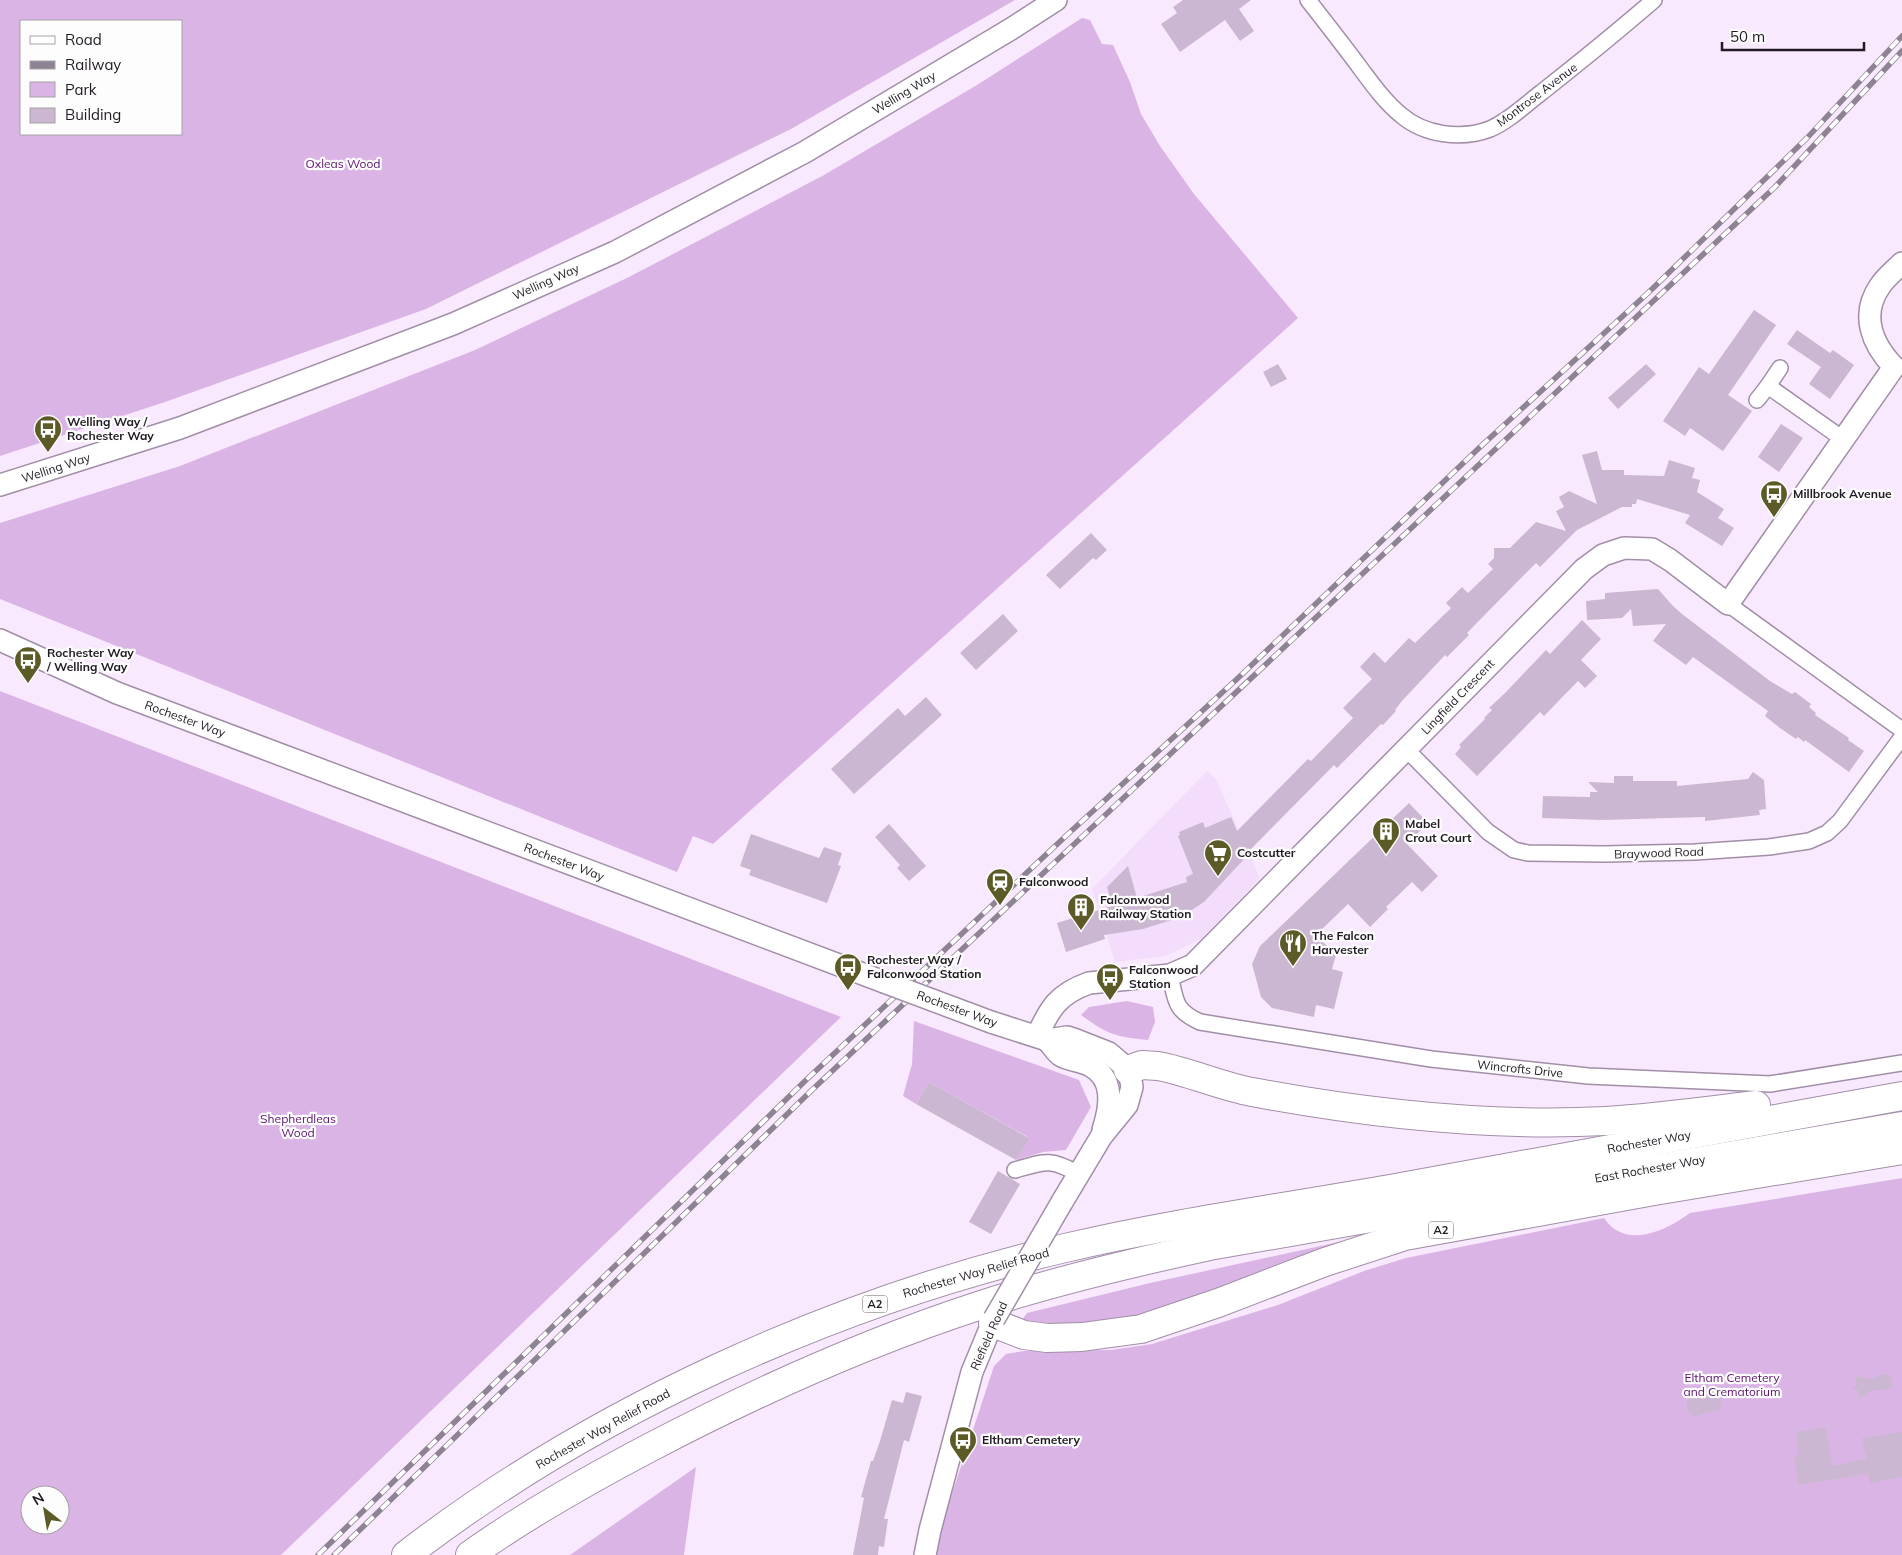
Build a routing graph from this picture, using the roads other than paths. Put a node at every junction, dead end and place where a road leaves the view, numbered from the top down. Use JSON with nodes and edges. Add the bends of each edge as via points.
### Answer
{"nodes":[{"id":1,"x":1056,"y":0,"type":"edge"},
{"id":2,"x":1308,"y":0,"type":"edge"},
{"id":3,"x":1654,"y":0,"type":"edge"},
{"id":4,"x":1902,"y":263,"type":"edge"},
{"id":5,"x":1780,"y":368,"type":"dead end"},
{"id":6,"x":1898,"y":370,"type":"edge"},
{"id":7,"x":1768,"y":386,"type":"junction"},
{"id":8,"x":1757,"y":400,"type":"dead end"},
{"id":9,"x":1844,"y":439,"type":"junction"},
{"id":10,"x":0,"y":485,"type":"edge"},
{"id":11,"x":1728,"y":604,"type":"junction"},
{"id":12,"x":0,"y":640,"type":"edge"},
{"id":13,"x":1902,"y":730,"type":"edge"},
{"id":14,"x":1902,"y":737,"type":"edge"},
{"id":15,"x":1407,"y":750,"type":"junction"},
{"id":16,"x":1170,"y":975,"type":"junction"},
{"id":17,"x":1042,"y":1038,"type":"junction"},
{"id":18,"x":1902,"y":1063,"type":"edge"},
{"id":19,"x":1128,"y":1070,"type":"junction"},
{"id":20,"x":1902,"y":1089,"type":"edge"},
{"id":21,"x":1902,"y":1096,"type":"edge"},
{"id":22,"x":1902,"y":1126,"type":"edge"},
{"id":23,"x":1101,"y":1136,"type":"junction"},
{"id":24,"x":1902,"y":1150,"type":"edge"},
{"id":25,"x":1015,"y":1170,"type":"dead end"},
{"id":26,"x":1079,"y":1174,"type":"junction"},
{"id":27,"x":1397,"y":1200,"type":"junction"},
{"id":28,"x":993,"y":1321,"type":"junction"},
{"id":29,"x":406,"y":1555,"type":"edge"},
{"id":30,"x":470,"y":1555,"type":"edge"},
{"id":31,"x":926,"y":1555,"type":"edge"}],
"edges":[{"from":1,"to":10,"type":"street","name":"Welling Way","via":[[804,152],[614,252],[435,331],[180,428]]},
{"from":2,"to":3,"type":"street","name":"Montrose Avenue","via":[[1383,98],[1401,116],[1419,127],[1451,134],[1479,132],[1510,117]]},
{"from":4,"to":6,"type":"street","via":[[1880,286],[1870,314],[1875,342]]},
{"from":5,"to":7,"type":"street"},
{"from":6,"to":9,"type":"street"},
{"from":7,"to":8,"type":"street"},
{"from":7,"to":9,"type":"street"},
{"from":9,"to":11,"type":"street"},
{"from":11,"to":13,"type":"street","name":"Lingfield Crescent"},
{"from":11,"to":15,"type":"street","name":"Lingfield Crescent","via":[[1652,549],[1624,548],[1603,555],[1584,569]]},
{"from":12,"to":17,"type":"street","name":"Rochester Way","bridge":true,"via":[[117,693],[873,978]]},
{"from":14,"to":15,"type":"street","name":"Braywood Road","via":[[1840,822],[1827,833],[1809,841],[1769,847],[1686,852],[1544,854],[1514,850],[1488,832]]},
{"from":15,"to":16,"type":"street","name":"Lingfield Crescent","via":[[1192,965]]},
{"from":16,"to":17,"type":"street","name":"Lingfield Crescent","via":[[1076,987],[1049,1011]]},
{"from":16,"to":18,"type":"street","name":"Wincrofts Drive","via":[[1180,1010],[1200,1022],[1431,1059],[1588,1076],[1770,1084]]},
{"from":17,"to":19,"type":"street","name":"Rochester Way","via":[[1076,1040],[1109,1054]]},
{"from":17,"to":23,"type":"street","name":"Riefield Road","via":[[1060,1055],[1089,1066],[1104,1077],[1110,1097]]},
{"from":19,"to":20,"type":"highway","via":[[1142,1065],[1158,1066],[1251,1092],[1363,1110],[1515,1122],[1616,1120]]},
{"from":19,"to":23,"type":"street","name":"Riefield Road","via":[[1132,1088],[1127,1105]]},
{"from":21,"to":27,"type":"highway","name":"Rochester Way","number":"A2"},
{"from":22,"to":27,"type":"highway","name":"East Rochester Way","number":"A2"},
{"from":23,"to":26,"type":"street","name":"Riefield Road"},
{"from":24,"to":28,"type":"highway","number":"A2","via":[[1405,1236],[1325,1262],[1164,1323],[1136,1330],[1047,1338],[1024,1335]]},
{"from":25,"to":26,"type":"street","via":[[1047,1161],[1060,1163]]},
{"from":26,"to":28,"type":"street","name":"Riefield Road","bridge":true},
{"from":27,"to":29,"type":"highway","name":"Rochester Way Relief Road","number":"A2","via":[[1157,1228],[997,1265],[867,1306],[752,1353],[612,1422],[496,1492]]},
{"from":27,"to":30,"type":"highway","number":"A2","via":[[1104,1269],[977,1306],[864,1348],[766,1389],[598,1474]]},
{"from":28,"to":31,"type":"street","name":"Riefield Road","via":[[972,1372]]}]}
